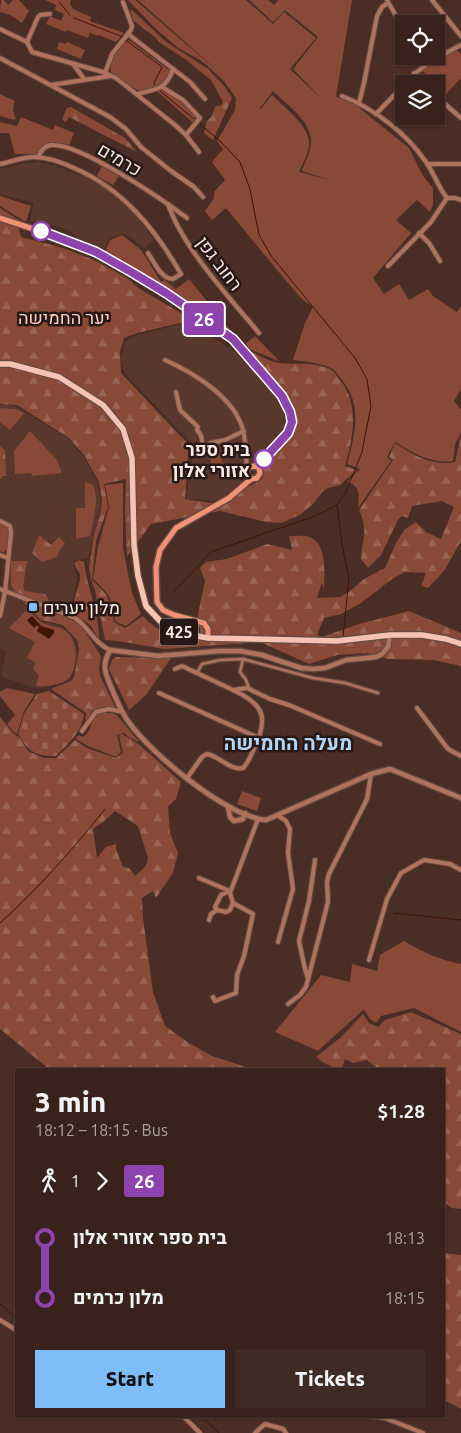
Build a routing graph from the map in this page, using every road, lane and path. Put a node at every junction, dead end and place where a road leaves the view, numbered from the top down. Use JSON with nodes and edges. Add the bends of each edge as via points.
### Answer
{"nodes":[{"id":1,"x":432,"y":0,"type":"edge"},
{"id":2,"x":124,"y":2,"type":"dead end"},
{"id":3,"x":387,"y":2,"type":"edge"},
{"id":4,"x":50,"y":14,"type":"dead end"},
{"id":5,"x":395,"y":15,"type":"edge"},
{"id":6,"x":0,"y":28,"type":"edge"},
{"id":7,"x":128,"y":34,"type":"junction"},
{"id":8,"x":461,"y":36,"type":"edge"},
{"id":9,"x":27,"y":42,"type":"junction"},
{"id":10,"x":461,"y":45,"type":"edge"},
{"id":11,"x":445,"y":52,"type":"edge"},
{"id":12,"x":0,"y":58,"type":"edge"},
{"id":13,"x":73,"y":64,"type":"junction"},
{"id":14,"x":423,"y":65,"type":"edge"},
{"id":15,"x":173,"y":69,"type":"junction"},
{"id":16,"x":105,"y":73,"type":"junction"},
{"id":17,"x":414,"y":73,"type":"edge"},
{"id":18,"x":111,"y":76,"type":"junction"},
{"id":19,"x":85,"y":80,"type":"junction"},
{"id":20,"x":51,"y":86,"type":"junction"},
{"id":21,"x":162,"y":87,"type":"junction"},
{"id":22,"x":136,"y":94,"type":"junction"},
{"id":23,"x":395,"y":94,"type":"edge"},
{"id":24,"x":342,"y":96,"type":"dead end"},
{"id":25,"x":205,"y":99,"type":"dead end"},
{"id":26,"x":359,"y":104,"type":"junction"},
{"id":27,"x":445,"y":104,"type":"edge"},
{"id":28,"x":376,"y":114,"type":"junction"},
{"id":29,"x":461,"y":118,"type":"edge"},
{"id":30,"x":186,"y":135,"type":"junction"},
{"id":31,"x":199,"y":152,"type":"dead end"},
{"id":32,"x":38,"y":157,"type":"junction"},
{"id":33,"x":0,"y":164,"type":"edge"},
{"id":34,"x":428,"y":164,"type":"junction"},
{"id":35,"x":461,"y":164,"type":"edge"},
{"id":36,"x":203,"y":197,"type":"dead end"},
{"id":37,"x":447,"y":198,"type":"junction"},
{"id":38,"x":461,"y":200,"type":"edge"},
{"id":39,"x":168,"y":204,"type":"junction"},
{"id":40,"x":0,"y":218,"type":"edge"},
{"id":41,"x":188,"y":218,"type":"dead end"},
{"id":42,"x":419,"y":233,"type":"junction"},
{"id":43,"x":148,"y":253,"type":"dead end"},
{"id":44,"x":440,"y":261,"type":"dead end"},
{"id":45,"x":388,"y":266,"type":"dead end"},
{"id":46,"x":259,"y":333,"type":"dead end"},
{"id":47,"x":165,"y":360,"type":"dead end"},
{"id":48,"x":0,"y":364,"type":"edge"},
{"id":49,"x":176,"y":392,"type":"dead end"},
{"id":50,"x":244,"y":431,"type":"junction"},
{"id":51,"x":257,"y":467,"type":"junction"},
{"id":52,"x":247,"y":471,"type":"junction"},
{"id":53,"x":251,"y":479,"type":"junction"},
{"id":54,"x":241,"y":487,"type":"junction"},
{"id":55,"x":0,"y":521,"type":"edge"},
{"id":56,"x":0,"y":555,"type":"edge"},
{"id":57,"x":8,"y":558,"type":"junction"},
{"id":58,"x":0,"y":589,"type":"edge"},
{"id":59,"x":6,"y":592,"type":"junction"},
{"id":60,"x":0,"y":616,"type":"edge"},
{"id":61,"x":390,"y":635,"type":"junction"},
{"id":62,"x":208,"y":638,"type":"junction"},
{"id":63,"x":461,"y":644,"type":"edge"},
{"id":64,"x":110,"y":650,"type":"junction"},
{"id":65,"x":243,"y":659,"type":"junction"},
{"id":66,"x":175,"y":669,"type":"dead end"},
{"id":67,"x":197,"y":673,"type":"junction"},
{"id":68,"x":233,"y":690,"type":"junction"},
{"id":69,"x":250,"y":690,"type":"junction"},
{"id":70,"x":378,"y":693,"type":"dead end"},
{"id":71,"x":158,"y":694,"type":"dead end"},
{"id":72,"x":417,"y":708,"type":"dead end"},
{"id":73,"x":123,"y":712,"type":"junction"},
{"id":74,"x":82,"y":731,"type":"dead end"},
{"id":75,"x":258,"y":738,"type":"junction"},
{"id":76,"x":380,"y":744,"type":"dead end"},
{"id":77,"x":461,"y":756,"type":"edge"},
{"id":78,"x":372,"y":774,"type":"junction"},
{"id":79,"x":187,"y":778,"type":"junction"},
{"id":80,"x":461,"y":798,"type":"edge"},
{"id":81,"x":228,"y":806,"type":"junction"},
{"id":82,"x":245,"y":814,"type":"junction"},
{"id":83,"x":277,"y":815,"type":"junction"},
{"id":84,"x":258,"y":819,"type":"junction"},
{"id":85,"x":315,"y":860,"type":"dead end"},
{"id":86,"x":461,"y":870,"type":"edge"},
{"id":87,"x":200,"y":878,"type":"dead end"},
{"id":88,"x":230,"y":891,"type":"junction"},
{"id":89,"x":233,"y":903,"type":"junction"},
{"id":90,"x":217,"y":910,"type":"junction"},
{"id":91,"x":209,"y":920,"type":"dead end"},
{"id":92,"x":278,"y":942,"type":"dead end"},
{"id":93,"x":369,"y":960,"type":"dead end"},
{"id":94,"x":308,"y":978,"type":"junction"},
{"id":95,"x":213,"y":997,"type":"dead end"},
{"id":96,"x":288,"y":1004,"type":"dead end"},
{"id":97,"x":0,"y":1320,"type":"edge"},
{"id":98,"x":15,"y":1329,"type":"edge"},
{"id":99,"x":185,"y":1418,"type":"edge"},
{"id":100,"x":385,"y":1418,"type":"edge"},
{"id":101,"x":200,"y":1433,"type":"edge"},
{"id":102,"x":255,"y":1433,"type":"edge"},
{"id":103,"x":286,"y":1433,"type":"edge"},
{"id":104,"x":422,"y":1433,"type":"edge"}],
"edges":[{"from":1,"to":8,"type":"street"},
{"from":2,"to":7,"type":"street","via":[[132,26]]},
{"from":3,"to":5,"type":"street"},
{"from":3,"to":26,"type":"street","via":[[377,16]]},
{"from":4,"to":9,"type":"street","via":[[38,17]]},
{"from":6,"to":9,"type":"street"},
{"from":7,"to":15,"type":"street"},
{"from":7,"to":16,"type":"street","via":[[112,54]]},
{"from":9,"to":13,"type":"street","via":[[32,52]]},
{"from":10,"to":11,"type":"street"},
{"from":12,"to":20,"type":"street"},
{"from":13,"to":16,"type":"street"},
{"from":13,"to":19,"type":"street"},
{"from":14,"to":17,"type":"street"},
{"from":15,"to":21,"type":"street"},
{"from":15,"to":25,"type":"street"},
{"from":16,"to":18,"type":"street"},
{"from":18,"to":19,"type":"street"},
{"from":18,"to":22,"type":"street"},
{"from":19,"to":20,"type":"street"},
{"from":20,"to":36,"type":"street","via":[[110,117],[126,129],[141,147],[196,188]]},
{"from":21,"to":22,"type":"street"},
{"from":21,"to":30,"type":"street","via":[[183,100],[200,118]]},
{"from":22,"to":30,"type":"street"},
{"from":23,"to":28,"type":"street"},
{"from":24,"to":26,"type":"street"},
{"from":26,"to":28,"type":"street"},
{"from":27,"to":29,"type":"street"},
{"from":28,"to":34,"type":"street","via":[[409,141]]},
{"from":30,"to":31,"type":"street"},
{"from":32,"to":33,"type":"street"},
{"from":32,"to":39,"type":"street","name":"כרמים","via":[[49,145],[72,149]]},
{"from":32,"to":43,"type":"street","via":[[81,171],[120,195],[143,218],[181,274],[173,280],[167,278]]},
{"from":34,"to":35,"type":"street"},
{"from":34,"to":37,"type":"street"},
{"from":37,"to":38,"type":"street"},
{"from":37,"to":42,"type":"street"},
{"from":39,"to":41,"type":"street","name":"כרמים"},
{"from":39,"to":46,"type":"street","name":"רחוב גפן","via":[[188,244]]},
{"from":40,"to":51,"type":"main road","via":[[96,252],[166,293],[233,339],[282,396],[292,422],[288,433]]},
{"from":42,"to":44,"type":"street"},
{"from":42,"to":45,"type":"street"},
{"from":47,"to":50,"type":"street","via":[[191,372],[218,393],[232,409]]},
{"from":48,"to":62,"type":"main road","number":"425","via":[[59,377],[103,405],[123,429],[132,458],[134,545],[146,606],[160,621],[180,633]]},
{"from":49,"to":50,"type":"street","via":[[180,410],[198,426],[203,441],[201,450],[210,443]]},
{"from":50,"to":52,"type":"street"},
{"from":51,"to":52,"type":"main road","via":[[250,466]]},
{"from":51,"to":53,"type":"main road","via":[[259,476]]},
{"from":52,"to":53,"type":"main road"},
{"from":52,"to":54,"type":"main road"},
{"from":53,"to":54,"type":"main road"},
{"from":54,"to":62,"type":"main road","via":[[229,498],[176,528],[160,550],[156,567],[157,602],[163,610],[174,615],[204,622]]},
{"from":55,"to":57,"type":"street","via":[[11,529]]},
{"from":56,"to":57,"type":"street"},
{"from":57,"to":59,"type":"street"},
{"from":58,"to":59,"type":"street"},
{"from":59,"to":60,"type":"street"},
{"from":59,"to":64,"type":"street","via":[[76,618],[96,642]]},
{"from":61,"to":62,"type":"main road","number":"425","via":[[326,642]]},
{"from":61,"to":63,"type":"main road","number":"425","via":[[422,635]]},
{"from":61,"to":64,"type":"street","via":[[388,647],[376,657],[346,660],[313,669],[240,651],[158,656]]},
{"from":64,"to":73,"type":"street","via":[[105,662],[106,672]]},
{"from":65,"to":67,"type":"street","via":[[202,664]]},
{"from":65,"to":69,"type":"street","via":[[240,672]]},
{"from":65,"to":70,"type":"street"},
{"from":66,"to":67,"type":"street","via":[[182,666]]},
{"from":67,"to":68,"type":"street"},
{"from":68,"to":69,"type":"street"},
{"from":68,"to":75,"type":"street","via":[[256,703],[263,718]]},
{"from":69,"to":76,"type":"street"},
{"from":71,"to":75,"type":"street"},
{"from":72,"to":77,"type":"street","via":[[448,749]]},
{"from":73,"to":74,"type":"street","via":[[109,709],[96,712]]},
{"from":73,"to":79,"type":"street","via":[[141,737]]},
{"from":75,"to":79,"type":"street","via":[[243,768],[237,769],[207,754]]},
{"from":78,"to":80,"type":"street","via":[[390,769]]},
{"from":78,"to":83,"type":"street"},
{"from":78,"to":94,"type":"street","via":[[367,799],[329,874],[328,902]]},
{"from":79,"to":81,"type":"street"},
{"from":81,"to":82,"type":"street"},
{"from":81,"to":82,"type":"street","via":[[234,821],[244,819]]},
{"from":82,"to":84,"type":"street"},
{"from":83,"to":84,"type":"street","via":[[266,820]]},
{"from":83,"to":92,"type":"street","via":[[286,821],[290,829],[288,853],[293,889]]},
{"from":84,"to":88,"type":"street"},
{"from":85,"to":94,"type":"street","via":[[310,901],[299,941]]},
{"from":86,"to":93,"type":"street","via":[[450,864],[424,860],[401,873],[387,899]]},
{"from":87,"to":88,"type":"street"},
{"from":88,"to":89,"type":"street"},
{"from":88,"to":90,"type":"street","via":[[221,895]]},
{"from":89,"to":90,"type":"street","via":[[226,912]]},
{"from":89,"to":95,"type":"street","via":[[253,914],[237,975],[236,993],[215,1001]]},
{"from":90,"to":91,"type":"street"},
{"from":94,"to":96,"type":"street","via":[[304,992]]},
{"from":97,"to":98,"type":"street"},
{"from":99,"to":101,"type":"street"},
{"from":100,"to":104,"type":"street"},
{"from":102,"to":103,"type":"street","via":[[265,1424]]}]}
